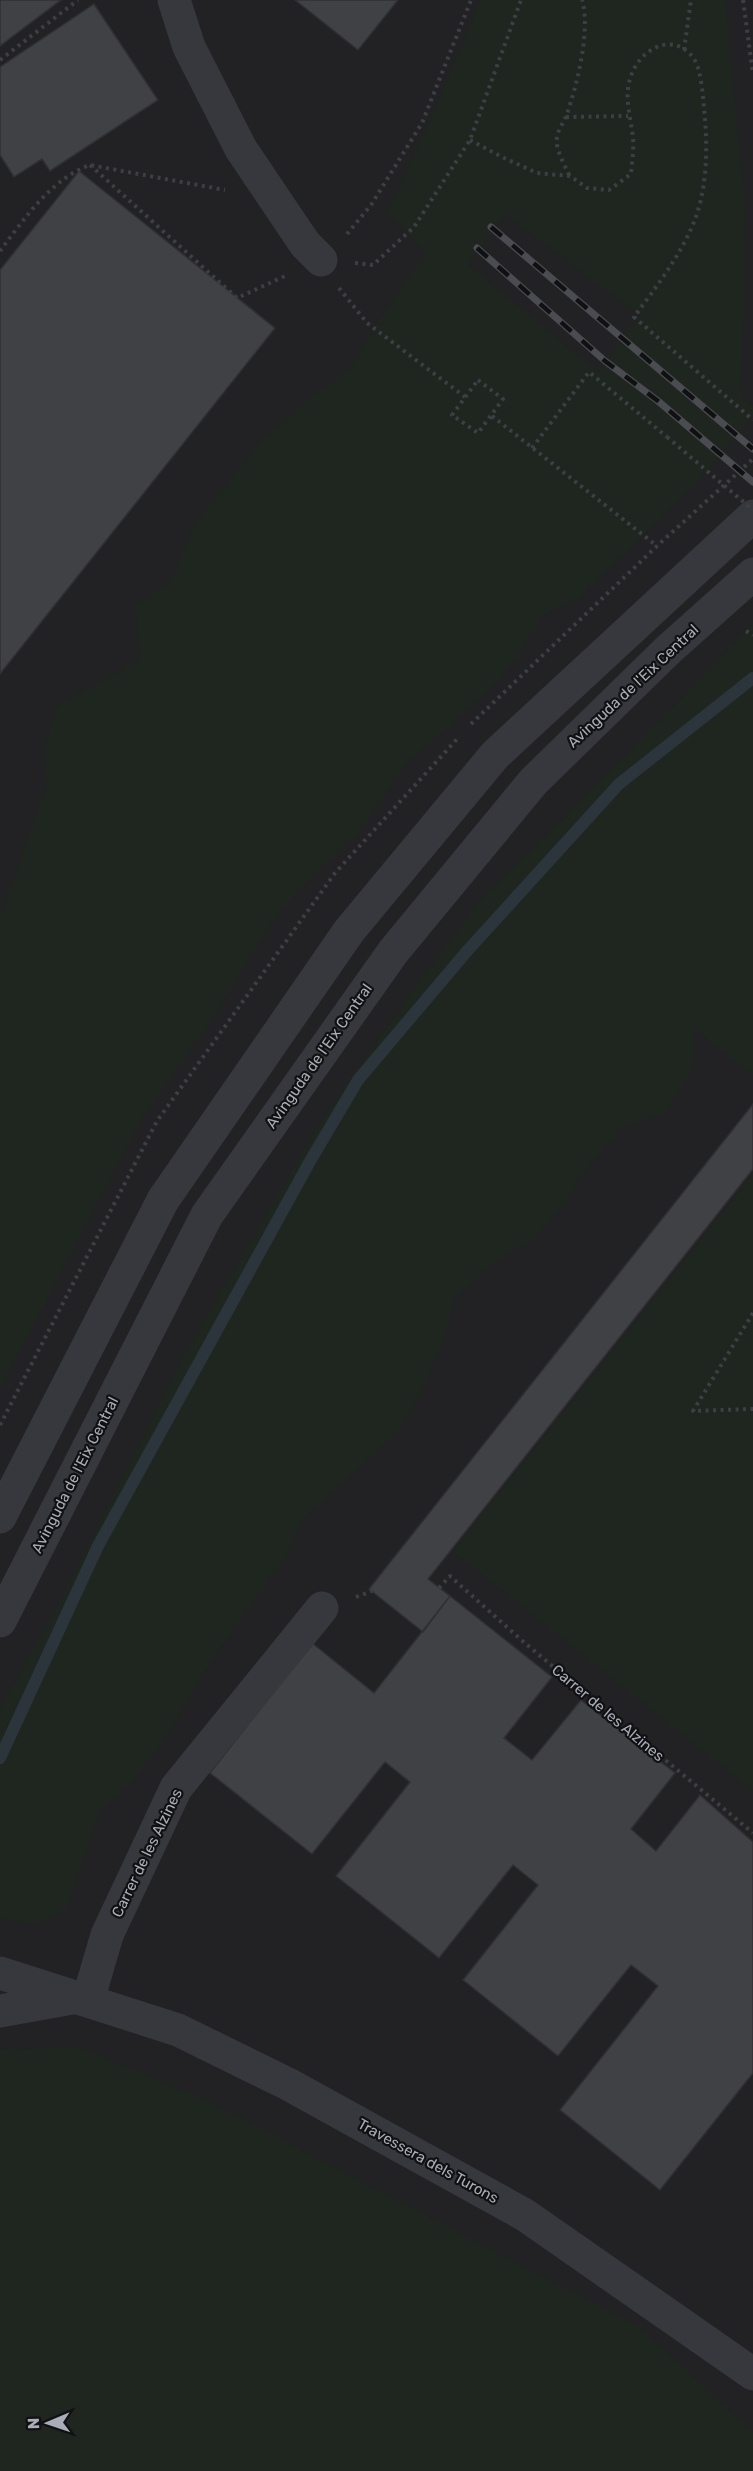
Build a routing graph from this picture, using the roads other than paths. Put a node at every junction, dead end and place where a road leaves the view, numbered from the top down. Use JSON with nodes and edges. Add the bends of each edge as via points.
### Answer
{"nodes":[{"id":1,"x":174,"y":0,"type":"edge"},
{"id":2,"x":321,"y":260,"type":"road end"},
{"id":3,"x":753,"y":516,"type":"edge"},
{"id":4,"x":753,"y":574,"type":"edge"},
{"id":5,"x":0,"y":1517,"type":"edge"},
{"id":6,"x":322,"y":1608,"type":"dead end"},
{"id":7,"x":0,"y":1621,"type":"edge"},
{"id":8,"x":0,"y":1973,"type":"edge"},
{"id":9,"x":83,"y":1998,"type":"junction"},
{"id":10,"x":0,"y":2011,"type":"edge"},
{"id":11,"x":753,"y":2374,"type":"edge"}],
"edges":[{"from":1,"to":2,"type":"street","via":[[189,47],[241,149],[305,244]]},
{"from":3,"to":5,"type":"street","via":[[495,755],[350,931],[163,1200]]},
{"from":4,"to":7,"type":"street","name":"Avinguda de l'Eix Central","via":[[668,650],[533,782],[393,952],[207,1215]]},
{"from":6,"to":9,"type":"street","name":"Carrer de les Alzines","via":[[176,1788]]},
{"from":8,"to":9,"type":"street","name":"Travessera dels Turons"},
{"from":9,"to":10,"type":"street","name":"Travessera dels Turons"},
{"from":9,"to":11,"type":"street","name":"Travessera dels Turons","via":[[178,2030],[288,2084],[525,2215]]}]}
